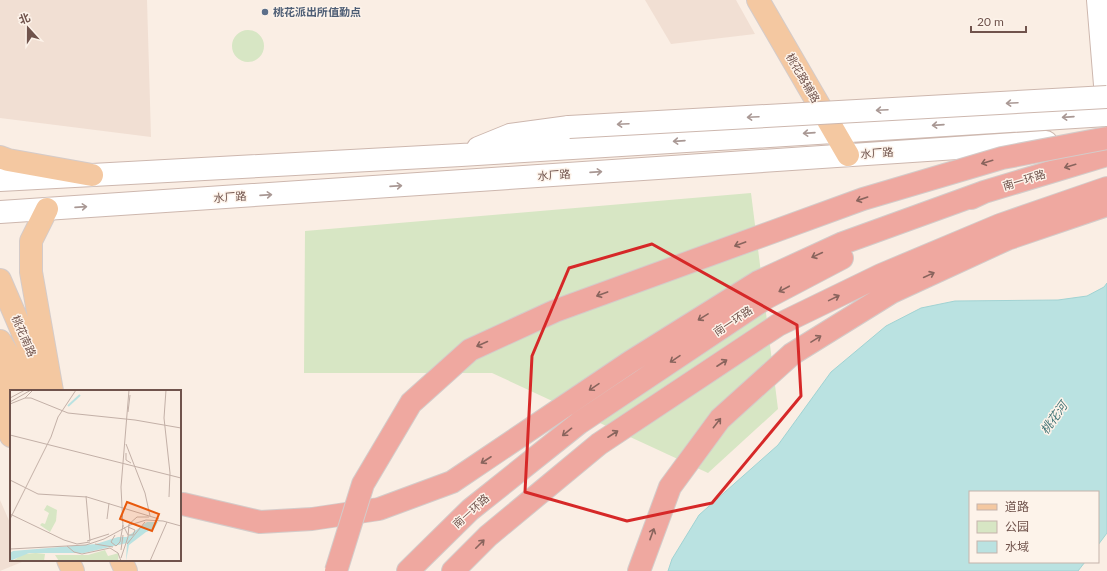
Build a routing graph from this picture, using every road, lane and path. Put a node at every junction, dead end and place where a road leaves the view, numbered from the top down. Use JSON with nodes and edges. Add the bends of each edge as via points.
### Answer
{"nodes":[{"id":1,"x":758,"y":0,"type":"edge"},
{"id":2,"x":1098,"y":0,"type":"edge"},
{"id":3,"x":1106,"y":103,"type":"edge"},
{"id":4,"x":834,"y":132,"type":"junction"},
{"id":5,"x":1107,"y":138,"type":"edge"},
{"id":6,"x":461,"y":155,"type":"junction"},
{"id":7,"x":848,"y":155,"type":"junction"},
{"id":8,"x":1107,"y":155,"type":"edge"},
{"id":9,"x":0,"y":157,"type":"edge"},
{"id":10,"x":92,"y":175,"type":"junction"},
{"id":11,"x":0,"y":180,"type":"edge"},
{"id":12,"x":1107,"y":188,"type":"edge"},
{"id":13,"x":984,"y":192,"type":"junction"},
{"id":14,"x":1107,"y":205,"type":"edge"},
{"id":15,"x":46,"y":209,"type":"junction"},
{"id":16,"x":0,"y":212,"type":"edge"},
{"id":17,"x":0,"y":280,"type":"edge"},
{"id":18,"x":0,"y":341,"type":"edge"},
{"id":19,"x":0,"y":372,"type":"edge"},
{"id":20,"x":30,"y":390,"type":"edge"},
{"id":21,"x":48,"y":390,"type":"edge"},
{"id":22,"x":52,"y":390,"type":"edge"},
{"id":23,"x":10,"y":395,"type":"edge"},
{"id":24,"x":0,"y":411,"type":"edge"},
{"id":25,"x":10,"y":434,"type":"edge"},
{"id":26,"x":181,"y":503,"type":"edge"},
{"id":27,"x":68,"y":561,"type":"edge"},
{"id":28,"x":79,"y":561,"type":"edge"},
{"id":29,"x":122,"y":561,"type":"edge"},
{"id":30,"x":73,"y":571,"type":"edge"},
{"id":31,"x":83,"y":571,"type":"edge"},
{"id":32,"x":126,"y":571,"type":"edge"},
{"id":33,"x":336,"y":571,"type":"edge"},
{"id":34,"x":408,"y":571,"type":"edge"},
{"id":35,"x":453,"y":571,"type":"edge"},
{"id":36,"x":639,"y":571,"type":"edge"}],
"edges":[{"from":1,"to":4,"type":"main road","name":"桃花路辅路"},
{"from":2,"to":3,"type":"street"},
{"from":3,"to":4,"type":"street","one_way":true},
{"from":3,"to":6,"type":"street","one_way":true,"bridge":true,"via":[[569,127],[510,135]]},
{"from":4,"to":6,"type":"street","one_way":true},
{"from":4,"to":7,"type":"main road","name":"桃花路辅路"},
{"from":5,"to":7,"type":"street","name":"水厂路"},
{"from":5,"to":33,"type":"highway","one_way":true,"bridge":true,"via":[[1002,158],[863,199],[555,311],[470,350],[411,403],[363,484]]},
{"from":6,"to":10,"type":"street"},
{"from":15,"to":7,"type":"street","name":"水厂路","one_way":true},
{"from":8,"to":13,"type":"highway","name":"南一环路","one_way":true},
{"from":9,"to":10,"type":"main road"},
{"from":10,"to":11,"type":"street"},
{"from":35,"to":12,"type":"highway","one_way":true,"via":[[488,536],[599,444],[778,325],[881,275],[1000,225]]},
{"from":13,"to":26,"type":"highway","one_way":true,"via":[[843,242],[758,282],[630,362],[452,482],[379,509],[312,519],[260,522]]},
{"from":13,"to":34,"type":"highway","name":"南一环路","one_way":true,"via":[[871,243],[766,298],[579,423],[470,510]]},
{"from":36,"to":14,"type":"highway","one_way":true,"via":[[670,487],[720,419],[792,354],[892,292],[1008,240]]},
{"from":15,"to":16,"type":"street","name":"水厂路"},
{"from":15,"to":22,"type":"main road","via":[[31,241],[31,272]]},
{"from":17,"to":21,"type":"main road","name":"桃花南路"},
{"from":18,"to":20,"type":"main road"},
{"from":19,"to":23,"type":"main road"},
{"from":24,"to":25,"type":"main road"},
{"from":27,"to":30,"type":"main road"},
{"from":28,"to":31,"type":"main road"},
{"from":29,"to":32,"type":"main road"}]}
